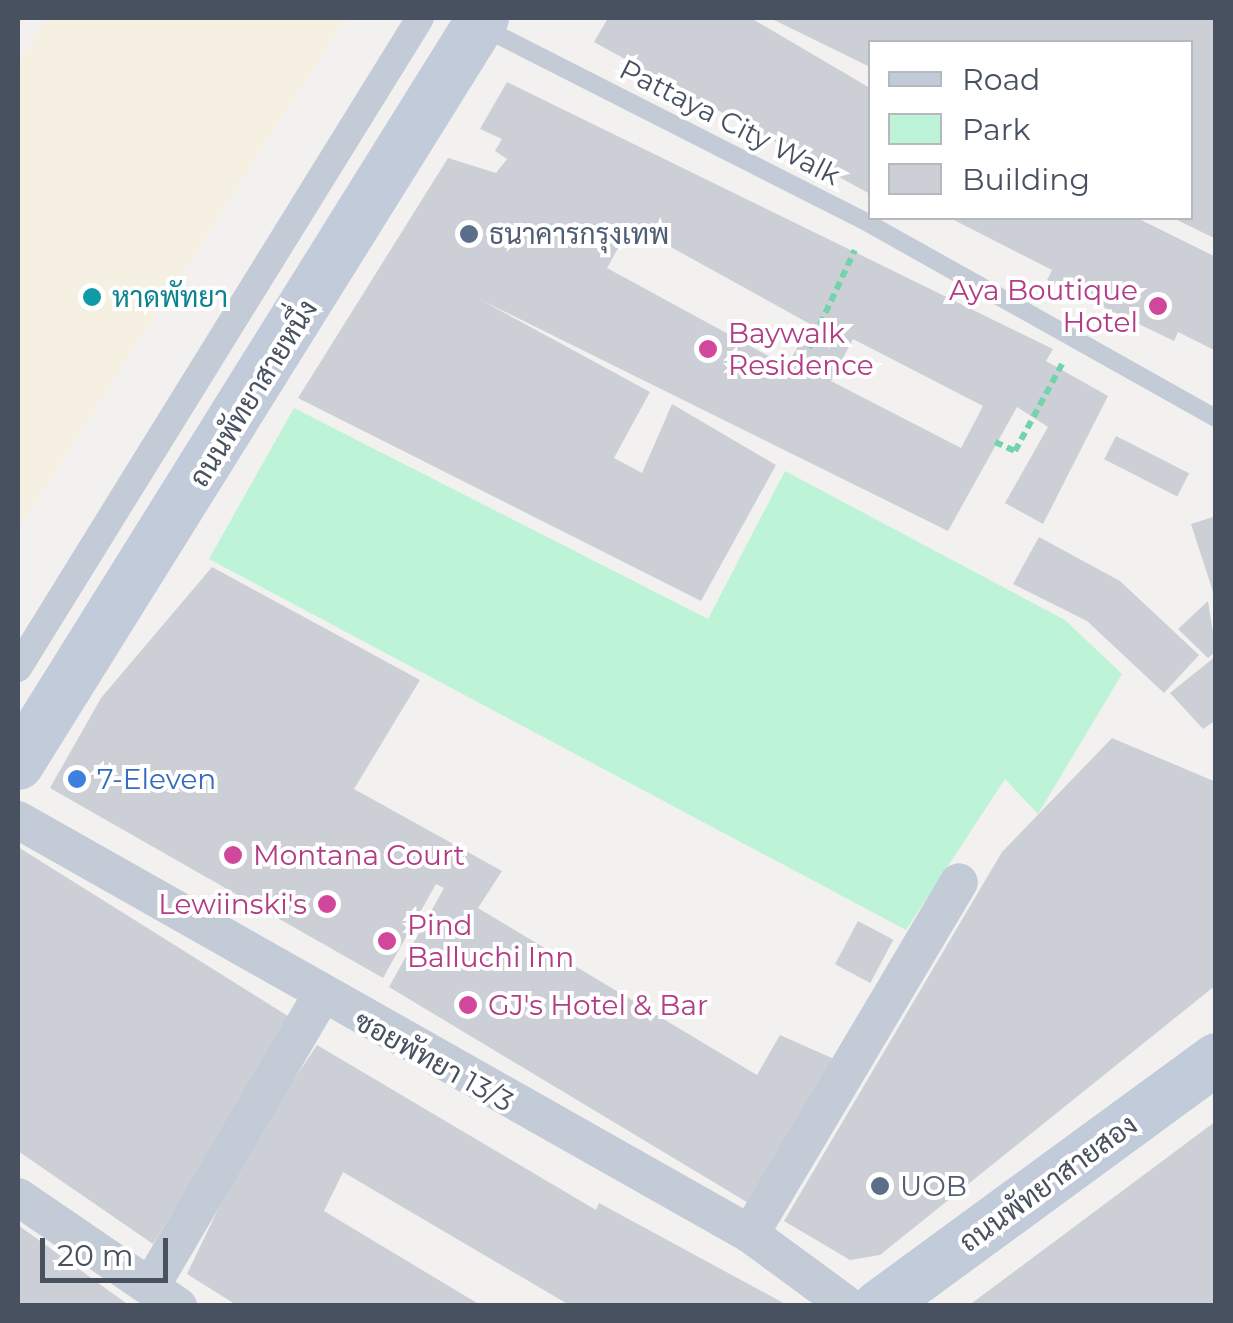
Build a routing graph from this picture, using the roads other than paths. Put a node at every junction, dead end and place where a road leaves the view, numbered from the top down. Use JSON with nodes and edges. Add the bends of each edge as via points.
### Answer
{"nodes":[{"id":1,"x":420,"y":18,"type":"edge"},
{"id":2,"x":481,"y":21,"type":"edge"},
{"id":3,"x":1216,"y":418,"type":"edge"},
{"id":4,"x":18,"y":668,"type":"edge"},
{"id":5,"x":18,"y":764,"type":"edge"},
{"id":6,"x":18,"y":820,"type":"edge"},
{"id":7,"x":959,"y":882,"type":"dead end"},
{"id":8,"x":320,"y":998,"type":"junction"},
{"id":9,"x":1216,"y":1058,"type":"edge"},
{"id":10,"x":18,"y":1198,"type":"edge"},
{"id":11,"x":750,"y":1234,"type":"junction"},
{"id":12,"x":165,"y":1296,"type":"edge"},
{"id":13,"x":848,"y":1306,"type":"edge"},
{"id":14,"x":879,"y":1306,"type":"edge"}],
"edges":[{"from":1,"to":4,"type":"street"},
{"from":2,"to":3,"type":"lane","name":"Pattaya City Walk","via":[[868,223]]},
{"from":2,"to":5,"type":"main road","name":"ถนนพัทยาสายหนึ่ง"},
{"from":6,"to":8,"type":"street","name":"ซอยพัทยา 13/3"},
{"from":7,"to":11,"type":"street"},
{"from":8,"to":11,"type":"street","name":"ซอยพัทยา 13/3"},
{"from":8,"to":12,"type":"street"},
{"from":9,"to":14,"type":"main road","name":"ถนนพัทยาสายสอง"},
{"from":10,"to":12,"type":"street"},
{"from":11,"to":13,"type":"street","name":"ซอยพัทยา 13/3"}]}
